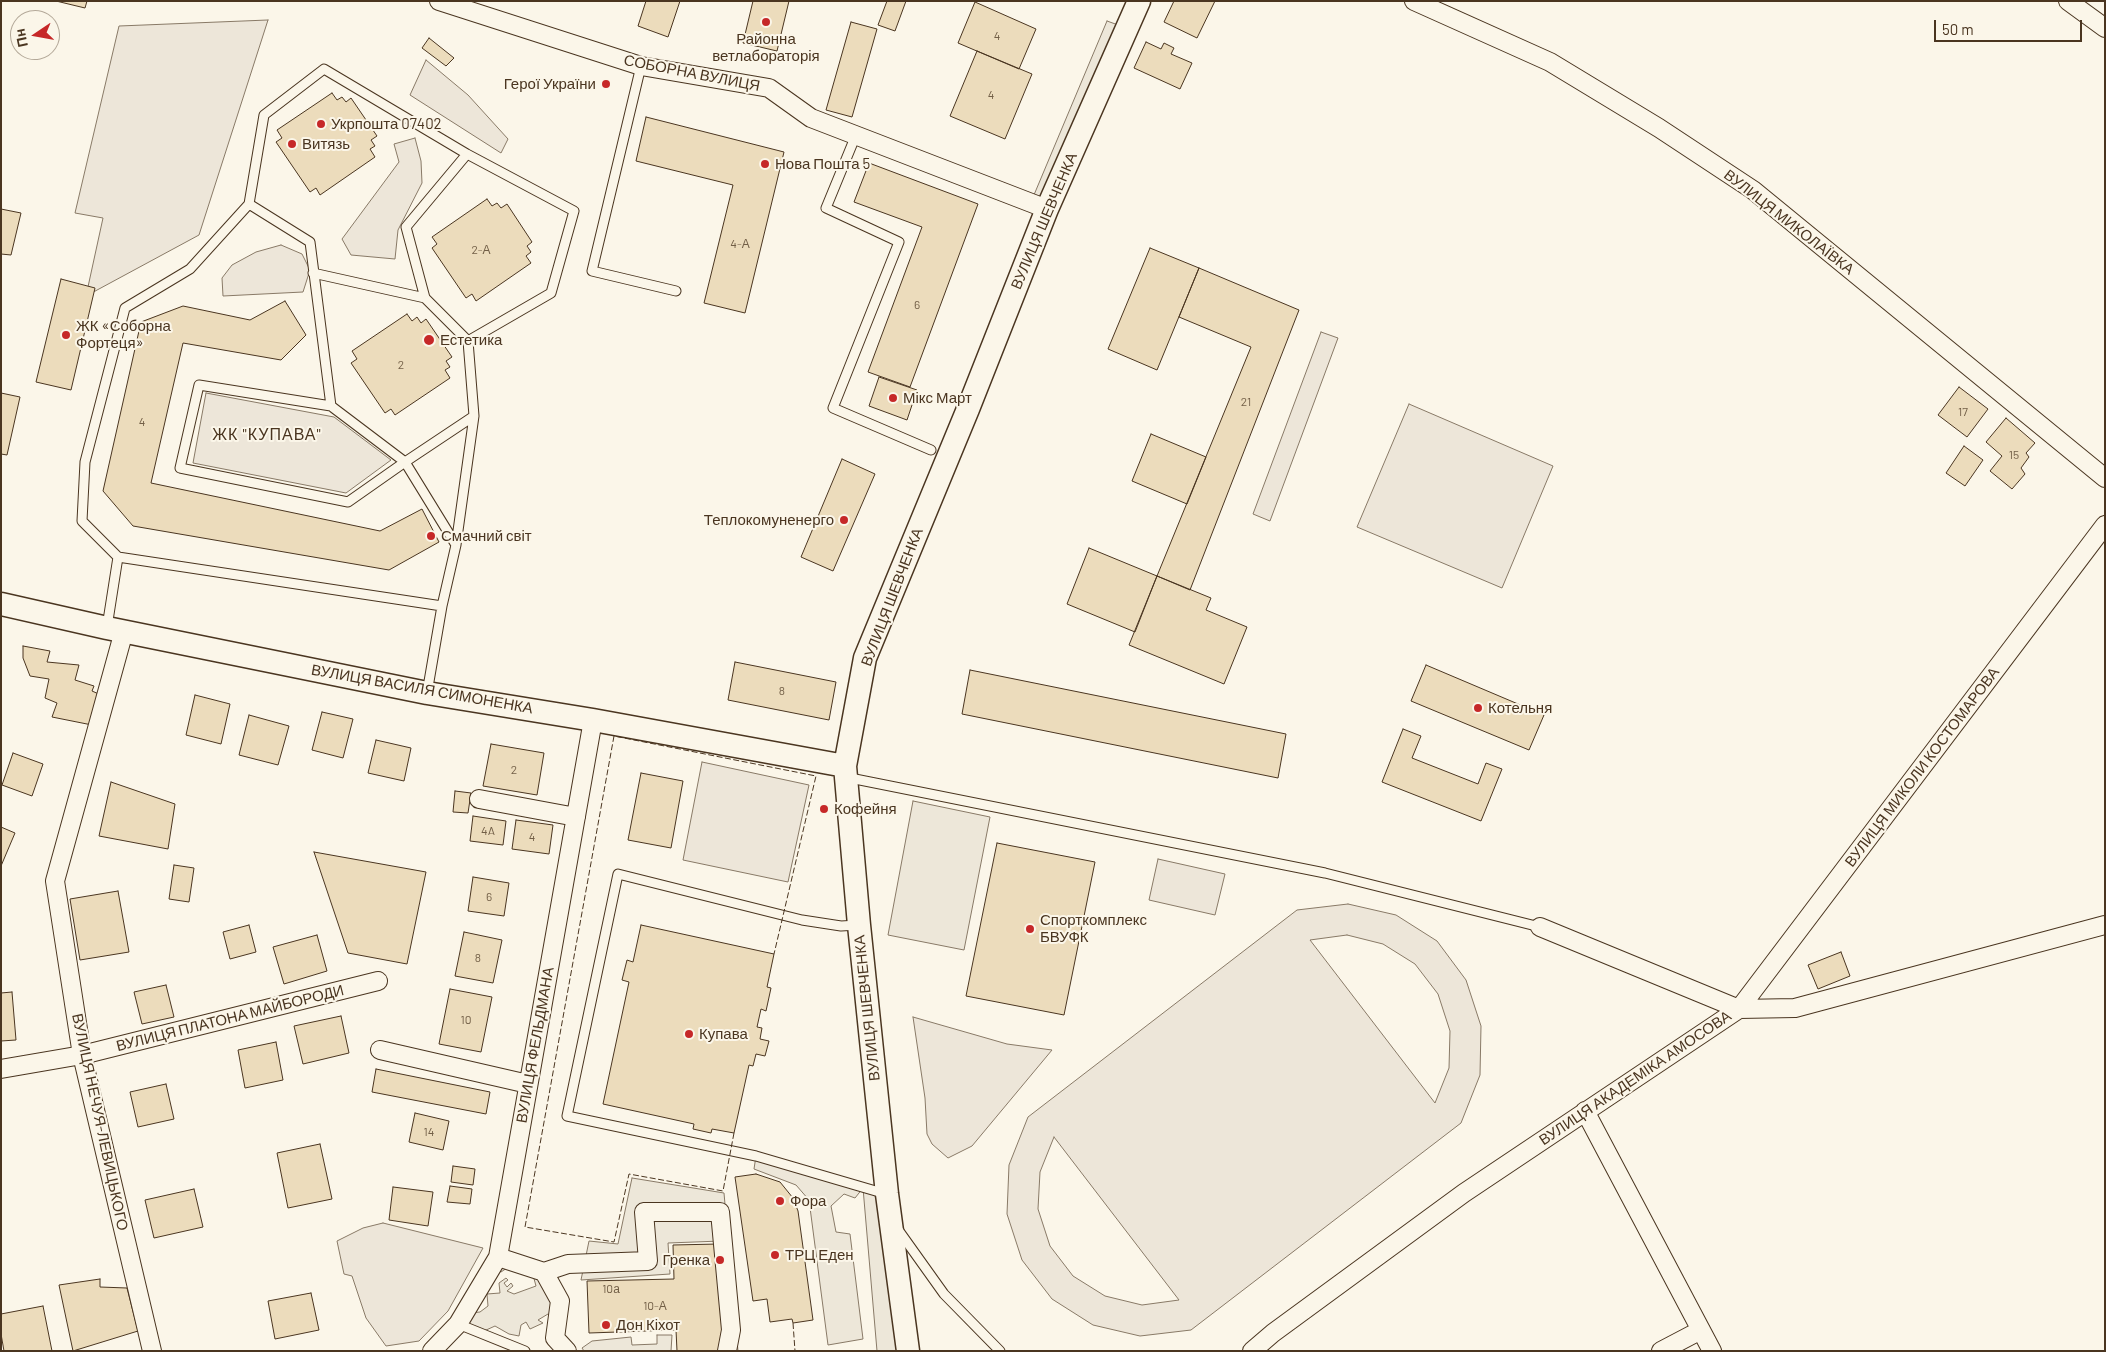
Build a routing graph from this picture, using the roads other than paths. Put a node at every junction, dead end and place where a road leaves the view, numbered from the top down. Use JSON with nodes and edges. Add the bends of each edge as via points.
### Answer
{"nodes":[{"id":1,"x":440,"y":1,"type":"edge"},
{"id":2,"x":1139,"y":1,"type":"edge"},
{"id":3,"x":1414,"y":1,"type":"edge"},
{"id":4,"x":2068,"y":1,"type":"edge"},
{"id":5,"x":2105,"y":28,"type":"edge"},
{"id":6,"x":641,"y":66,"type":"junction"},
{"id":7,"x":856,"y":135,"type":"junction"},
{"id":8,"x":467,"y":154,"type":"junction"},
{"id":9,"x":249,"y":204,"type":"junction"},
{"id":10,"x":1047,"y":209,"type":"junction"},
{"id":11,"x":313,"y":273,"type":"junction"},
{"id":12,"x":676,"y":291,"type":"dead end"},
{"id":13,"x":425,"y":298,"type":"junction"},
{"id":14,"x":468,"y":341,"type":"junction"},
{"id":15,"x":331,"y":406,"type":"junction"},
{"id":16,"x":474,"y":416,"type":"junction"},
{"id":17,"x":930,"y":450,"type":"dead end"},
{"id":18,"x":404,"y":462,"type":"junction"},
{"id":19,"x":2105,"y":478,"type":"edge"},
{"id":20,"x":2105,"y":525,"type":"edge"},
{"id":21,"x":456,"y":545,"type":"junction"},
{"id":22,"x":118,"y":558,"type":"junction"},
{"id":23,"x":1,"y":604,"type":"edge"},
{"id":24,"x":442,"y":606,"type":"junction"},
{"id":25,"x":116,"y":629,"type":"junction"},
{"id":26,"x":427,"y":693,"type":"junction"},
{"id":27,"x":593,"y":720,"type":"junction"},
{"id":28,"x":845,"y":771,"type":"junction"},
{"id":29,"x":479,"y":799,"type":"dead end"},
{"id":30,"x":576,"y":817,"type":"junction"},
{"id":31,"x":859,"y":925,"type":"junction"},
{"id":32,"x":2105,"y":925,"type":"edge"},
{"id":33,"x":1540,"y":927,"type":"joint"},
{"id":34,"x":378,"y":981,"type":"dead end"},
{"id":35,"x":1739,"y":1009,"type":"junction"},
{"id":36,"x":380,"y":1050,"type":"dead end"},
{"id":37,"x":82,"y":1055,"type":"junction"},
{"id":38,"x":1,"y":1069,"type":"edge"},
{"id":39,"x":528,"y":1084,"type":"junction"},
{"id":40,"x":1585,"y":1111,"type":"junction"},
{"id":41,"x":887,"y":1194,"type":"junction"},
{"id":42,"x":892,"y":1222,"type":"junction"},
{"id":43,"x":498,"y":1258,"type":"junction"},
{"id":44,"x":544,"y":1272,"type":"junction"},
{"id":45,"x":458,"y":1324,"type":"junction"},
{"id":46,"x":1701,"y":1330,"type":"junction"},
{"id":47,"x":152,"y":1351,"type":"edge"},
{"id":48,"x":432,"y":1351,"type":"edge"},
{"id":49,"x":525,"y":1351,"type":"edge"},
{"id":50,"x":567,"y":1351,"type":"edge"},
{"id":51,"x":727,"y":1351,"type":"edge"},
{"id":52,"x":908,"y":1351,"type":"edge"},
{"id":53,"x":1000,"y":1351,"type":"edge"},
{"id":54,"x":1252,"y":1351,"type":"edge"},
{"id":55,"x":1661,"y":1351,"type":"edge"},
{"id":56,"x":1712,"y":1351,"type":"edge"}],
"edges":[{"from":1,"to":6,"type":"street","name":"СОБОРНА ВУЛИЦЯ"},
{"from":2,"to":10,"type":"street","name":"ВУЛИЦЯ ШЕВЧЕНКА"},
{"from":3,"to":19,"type":"street","name":"ВУЛИЦЯ МИКОЛАЇВКА","via":[[1550,62],[1753,190]]},
{"from":4,"to":5,"type":"street"},
{"from":6,"to":7,"type":"street","name":"СОБОРНА ВУЛИЦЯ","via":[[769,88],[811,118]]},
{"from":6,"to":12,"type":"lane","via":[[592,271]]},
{"from":7,"to":10,"type":"street","name":"СОБОРНА ВУЛИЦЯ"},
{"from":7,"to":17,"type":"lane","via":[[826,208],[898,242],[833,408]]},
{"from":8,"to":9,"type":"lane","via":[[324,69],[264,115]]},
{"from":8,"to":13,"type":"lane","via":[[406,228]]},
{"from":8,"to":14,"type":"lane","via":[[574,211],[551,293]]},
{"from":9,"to":11,"type":"lane","via":[[310,242]]},
{"from":9,"to":22,"type":"lane","via":[[190,269],[125,308],[85,462],[82,521]]},
{"from":10,"to":28,"type":"street","name":"ВУЛИЦЯ ШЕВЧЕНКА","via":[[865,658]]},
{"from":11,"to":13,"type":"lane"},
{"from":11,"to":15,"type":"lane"},
{"from":13,"to":14,"type":"lane"},
{"from":14,"to":16,"type":"lane"},
{"from":15,"to":18,"type":"lane"},
{"from":15,"to":18,"type":"lane","via":[[199,386],[180,468],[348,502]]},
{"from":16,"to":18,"type":"lane"},
{"from":16,"to":21,"type":"lane"},
{"from":18,"to":21,"type":"lane"},
{"from":20,"to":35,"type":"street","name":"ВУЛИЦЯ МИКОЛИ КОСТОМАРОВА"},
{"from":21,"to":24,"type":"lane"},
{"from":22,"to":24,"type":"lane"},
{"from":22,"to":25,"type":"lane"},
{"from":23,"to":25,"type":"street","name":"ВУЛИЦЯ ВАСИЛЯ СИМОНЕНКА"},
{"from":24,"to":26,"type":"lane"},
{"from":25,"to":26,"type":"street","name":"ВУЛИЦЯ ВАСИЛЯ СИМОНЕНКА"},
{"from":25,"to":37,"type":"street","name":"ВУЛИЦЯ НЕЧУЯ-ЛЕВИЦЬКОГО","via":[[54,881]]},
{"from":26,"to":27,"type":"street","name":"ВУЛИЦЯ ВАСИЛЯ СИМОНЕНКА"},
{"from":27,"to":28,"type":"street","name":"ВУЛИЦЯ ВАСИЛЯ СИМОНЕНКА"},
{"from":27,"to":30,"type":"street","name":"ВУЛИЦЯ ФЕЛЬДМАНА"},
{"from":28,"to":31,"type":"street","name":"ВУЛИЦЯ ШЕВЧЕНКА"},
{"from":28,"to":33,"type":"lane","via":[[1325,873]]},
{"from":29,"to":30,"type":"street"},
{"from":30,"to":39,"type":"street","name":"ВУЛИЦЯ ФЕЛЬДМАНА"},
{"from":31,"to":41,"type":"street","name":"ВУЛИЦЯ ШЕВЧЕНКА"},
{"from":31,"to":41,"type":"lane","via":[[841,926],[802,920],[618,874],[567,1116],[756,1156]]},
{"from":32,"to":35,"type":"street","name":"ВУЛИЦЯ АКАДЕМІКА АМОСОВА","via":[[1795,1008]]},
{"from":33,"to":35,"type":"street"},
{"from":34,"to":37,"type":"street","name":"ВУЛИЦЯ ПЛАТОНА МАЙБОРОДИ"},
{"from":35,"to":40,"type":"street","name":"ВУЛИЦЯ АКАДЕМІКА АМОСОВА"},
{"from":36,"to":39,"type":"street"},
{"from":37,"to":38,"type":"street","name":"ВУЛИЦЯ ПЛАТОНА МАЙБОРОДИ"},
{"from":37,"to":47,"type":"street","name":"ВУЛИЦЯ НЕЧУЯ-ЛЕВИЦЬКОГО"},
{"from":39,"to":43,"type":"street","name":"ВУЛИЦЯ ФЕЛЬДМАНА"},
{"from":40,"to":46,"type":"street"},
{"from":40,"to":54,"type":"street","name":"ВУЛИЦЯ АКАДЕМІКА АМОСОВА","via":[[1464,1193]]},
{"from":41,"to":42,"type":"street","name":"ВУЛИЦЯ ШЕВЧЕНКА"},
{"from":42,"to":52,"type":"street","name":"ВУЛИЦЯ ШЕВЧЕНКА"},
{"from":42,"to":53,"type":"lane","via":[[944,1294]]},
{"from":43,"to":44,"type":"street"},
{"from":43,"to":45,"type":"street","name":"ВУЛИЦЯ ФЕЛЬДМАНА"},
{"from":44,"to":50,"type":"street","via":[[560,1301],[556,1338]]},
{"from":44,"to":51,"type":"street","via":[[568,1264],[648,1261],[644,1212],[720,1212],[732,1330]]},
{"from":45,"to":48,"type":"street","name":"ВУЛИЦЯ ФЕЛЬДМАНА"},
{"from":45,"to":49,"type":"lane"},
{"from":46,"to":55,"type":"street"},
{"from":46,"to":56,"type":"street"}]}
